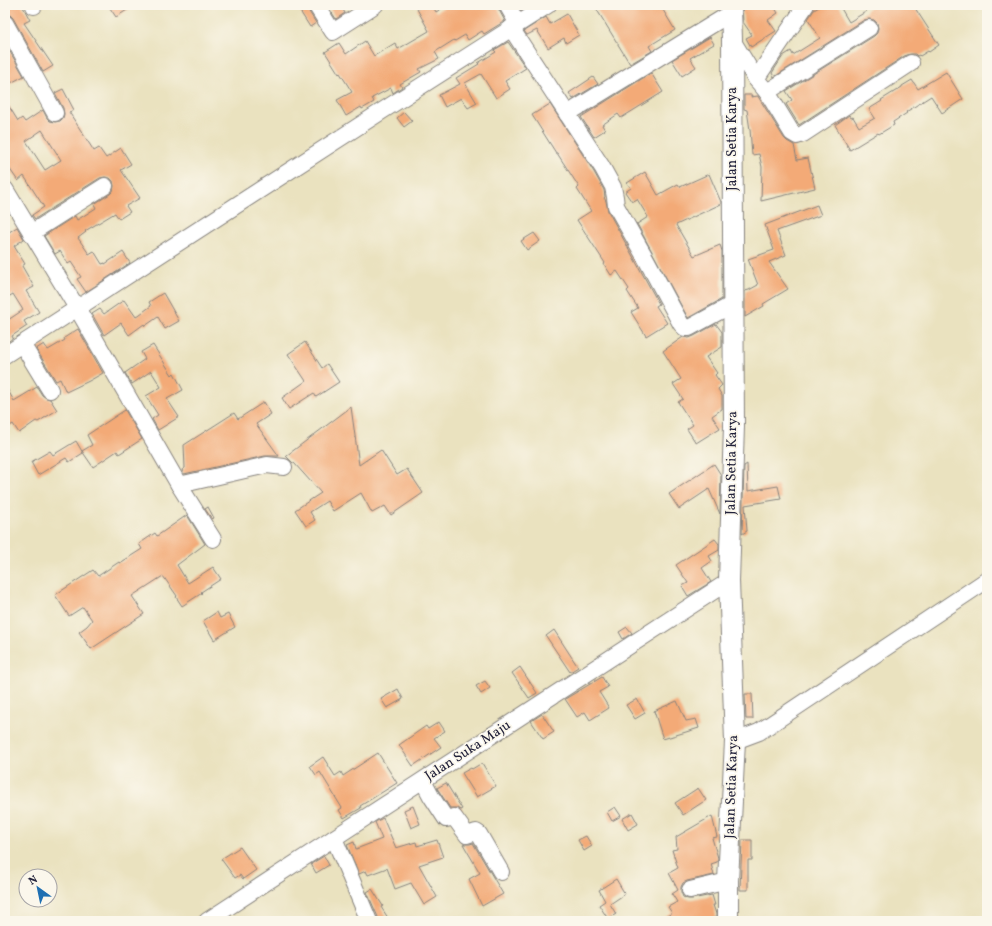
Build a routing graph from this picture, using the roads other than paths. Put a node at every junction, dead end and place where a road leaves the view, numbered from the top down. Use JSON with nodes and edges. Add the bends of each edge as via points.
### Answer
{"nodes":[{"id":1,"x":316,"y":5,"type":"edge"},
{"id":2,"x":375,"y":5,"type":"edge"},
{"id":3,"x":507,"y":5,"type":"edge"},
{"id":4,"x":548,"y":5,"type":"edge"},
{"id":5,"x":806,"y":5,"type":"edge"},
{"id":6,"x":731,"y":9,"type":"edge"},
{"id":7,"x":5,"y":23,"type":"edge"},
{"id":8,"x":515,"y":26,"type":"junction"},
{"id":9,"x":870,"y":28,"type":"dead end"},
{"id":10,"x":732,"y":40,"type":"junction"},
{"id":11,"x":911,"y":63,"type":"dead end"},
{"id":12,"x":756,"y":79,"type":"junction"},
{"id":13,"x":767,"y":92,"type":"junction"},
{"id":14,"x":55,"y":113,"type":"dead end"},
{"id":15,"x":567,"y":114,"type":"junction"},
{"id":16,"x":105,"y":186,"type":"dead end"},
{"id":17,"x":5,"y":189,"type":"edge"},
{"id":18,"x":31,"y":233,"type":"junction"},
{"id":19,"x":733,"y":304,"type":"junction"},
{"id":20,"x":77,"y":308,"type":"junction"},
{"id":21,"x":22,"y":344,"type":"junction"},
{"id":22,"x":5,"y":355,"type":"edge"},
{"id":23,"x":50,"y":390,"type":"dead end"},
{"id":24,"x":284,"y":467,"type":"dead end"},
{"id":25,"x":179,"y":485,"type":"junction"},
{"id":26,"x":213,"y":539,"type":"dead end"},
{"id":27,"x":987,"y":580,"type":"edge"},
{"id":28,"x":730,"y":581,"type":"junction"},
{"id":29,"x":748,"y":737,"type":"junction"},
{"id":30,"x":422,"y":781,"type":"junction"},
{"id":31,"x":334,"y":838,"type":"junction"},
{"id":32,"x":501,"y":872,"type":"dead end"},
{"id":33,"x":728,"y":882,"type":"junction"},
{"id":34,"x":690,"y":890,"type":"dead end"},
{"id":35,"x":207,"y":921,"type":"edge"},
{"id":36,"x":369,"y":921,"type":"edge"},
{"id":37,"x":728,"y":921,"type":"edge"}],
"edges":[{"from":1,"to":2,"type":"street","via":[[333,32]]},
{"from":3,"to":8,"type":"street"},
{"from":4,"to":8,"type":"street"},
{"from":5,"to":12,"type":"street"},
{"from":6,"to":10,"type":"main road","name":"Jalan Setia Karya"},
{"from":6,"to":15,"type":"street"},
{"from":7,"to":14,"type":"street"},
{"from":8,"to":15,"type":"street"},
{"from":8,"to":20,"type":"street"},
{"from":9,"to":13,"type":"street"},
{"from":10,"to":12,"type":"street"},
{"from":10,"to":19,"type":"main road","name":"Jalan Setia Karya"},
{"from":11,"to":13,"type":"street","via":[[804,134],[797,136],[792,133]]},
{"from":12,"to":13,"type":"street"},
{"from":15,"to":19,"type":"street","via":[[613,187],[616,206],[681,324],[689,328]]},
{"from":16,"to":18,"type":"street"},
{"from":17,"to":18,"type":"street"},
{"from":18,"to":20,"type":"street"},
{"from":19,"to":28,"type":"main road","name":"Jalan Setia Karya","via":[[734,426]]},
{"from":20,"to":21,"type":"street"},
{"from":20,"to":25,"type":"street"},
{"from":21,"to":22,"type":"street"},
{"from":21,"to":23,"type":"street"},
{"from":24,"to":25,"type":"street","via":[[267,465]]},
{"from":25,"to":26,"type":"street"},
{"from":27,"to":29,"type":"street"},
{"from":28,"to":29,"type":"main road","name":"Jalan Setia Karya"},
{"from":28,"to":30,"type":"street","name":"Jalan Suka Maju"},
{"from":29,"to":33,"type":"main road","name":"Jalan Setia Karya"},
{"from":30,"to":31,"type":"street","name":"Jalan Suka Maju"},
{"from":30,"to":32,"type":"street","via":[[446,819],[454,817],[467,835],[476,832],[479,834]]},
{"from":31,"to":35,"type":"street","name":"Jalan Suka Maju"},
{"from":31,"to":36,"type":"street"},
{"from":33,"to":34,"type":"street"},
{"from":33,"to":37,"type":"main road","name":"Jalan Setia Karya"}]}
